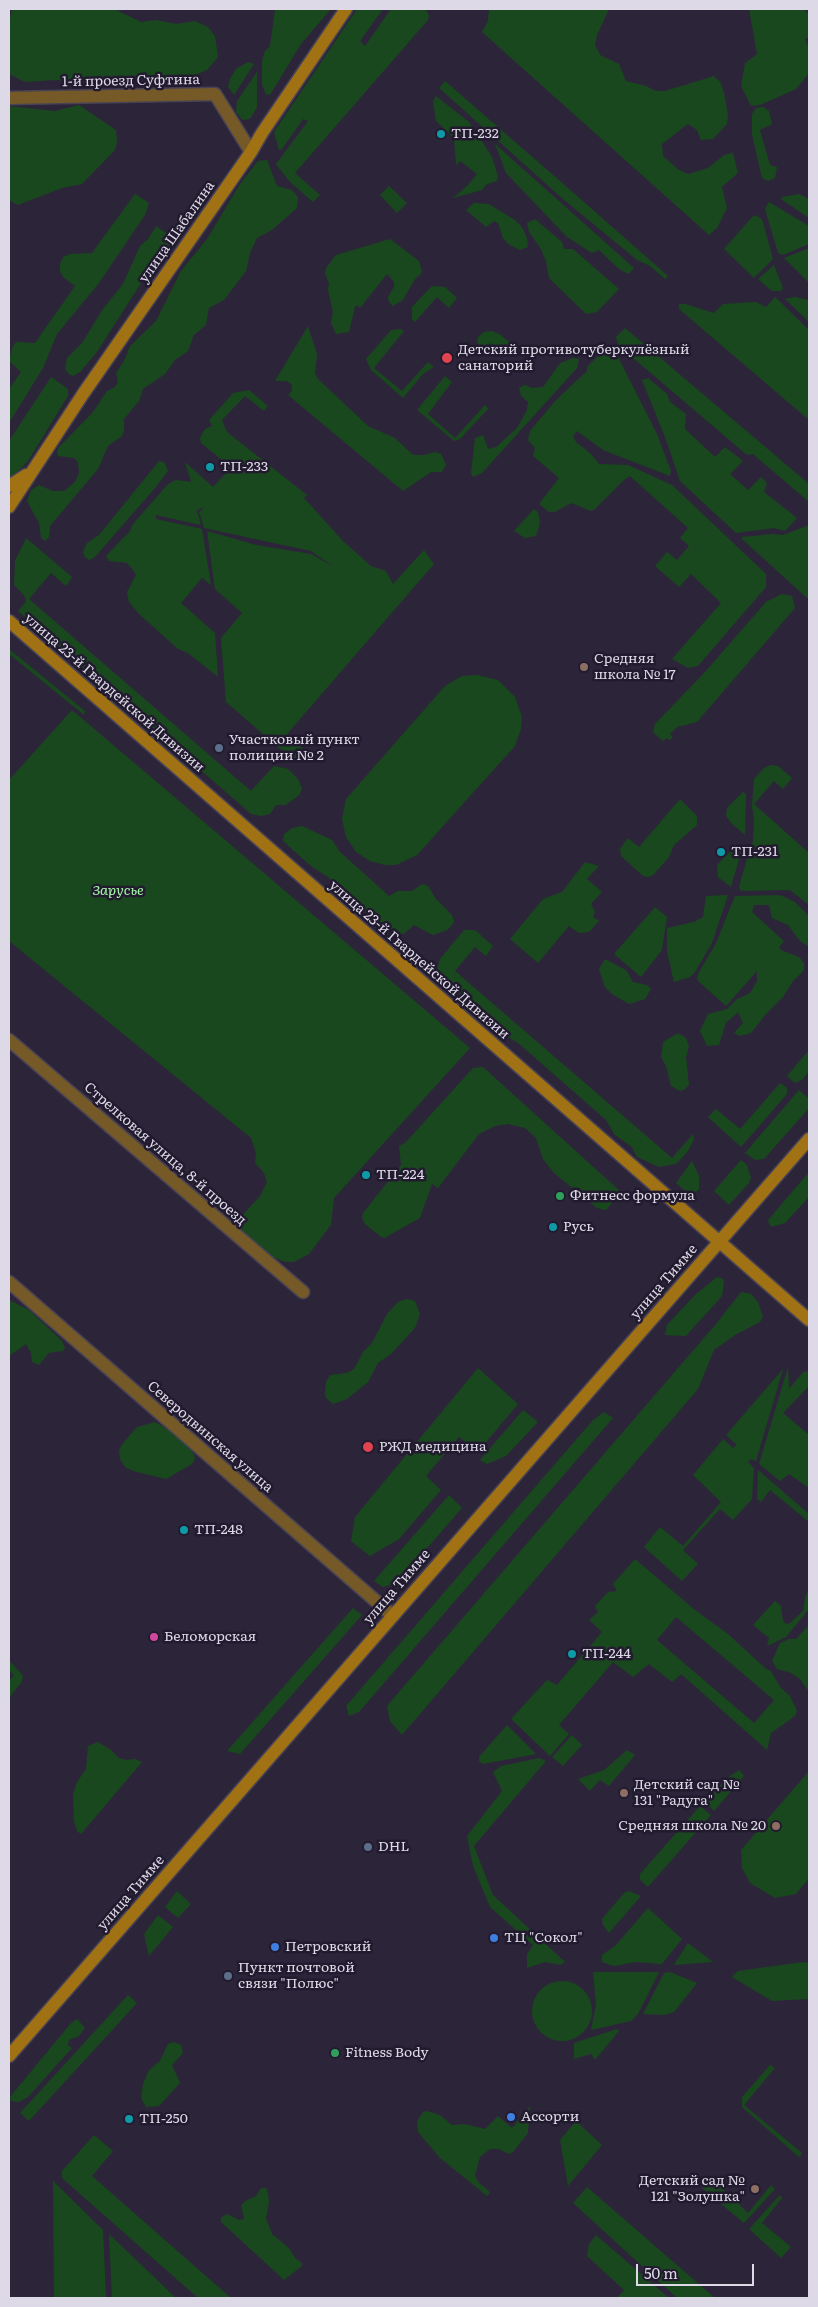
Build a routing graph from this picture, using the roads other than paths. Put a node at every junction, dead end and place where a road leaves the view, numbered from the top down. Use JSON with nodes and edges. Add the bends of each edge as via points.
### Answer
{"nodes":[{"id":1,"x":346,"y":9,"type":"edge"},
{"id":2,"x":9,"y":98,"type":"edge"},
{"id":3,"x":251,"y":152,"type":"junction"},
{"id":4,"x":32,"y":471,"type":"junction"},
{"id":5,"x":9,"y":486,"type":"edge"},
{"id":6,"x":9,"y":507,"type":"edge"},
{"id":7,"x":9,"y":621,"type":"edge"},
{"id":8,"x":9,"y":1040,"type":"edge"},
{"id":9,"x":809,"y":1138,"type":"edge"},
{"id":10,"x":719,"y":1241,"type":"junction"},
{"id":11,"x":9,"y":1282,"type":"edge"},
{"id":12,"x":303,"y":1292,"type":"dead end"},
{"id":13,"x":809,"y":1320,"type":"edge"},
{"id":14,"x":392,"y":1615,"type":"junction"},
{"id":15,"x":9,"y":2056,"type":"edge"}],
"edges":[{"from":1,"to":3,"type":"street","name":"улица Шабалина"},
{"from":2,"to":3,"type":"street","name":"1-й проезд Суфтина","via":[[215,94]]},
{"from":3,"to":4,"type":"street","name":"улица Шабалина"},
{"from":4,"to":5,"type":"street"},
{"from":4,"to":6,"type":"street","name":"улица Шабалина"},
{"from":7,"to":10,"type":"street","name":"улица 23-й Гвардейской Дивизии"},
{"from":8,"to":12,"type":"street","name":"Стрелковая улица, 8-й проезд"},
{"from":9,"to":10,"type":"street","name":"улица Тимме"},
{"from":10,"to":13,"type":"street","name":"улица 23-й Гвардейской Дивизии"},
{"from":10,"to":14,"type":"street","name":"улица Тимме"},
{"from":11,"to":14,"type":"street","name":"Северодвинская улица"},
{"from":14,"to":15,"type":"street","name":"улица Тимме"}]}
